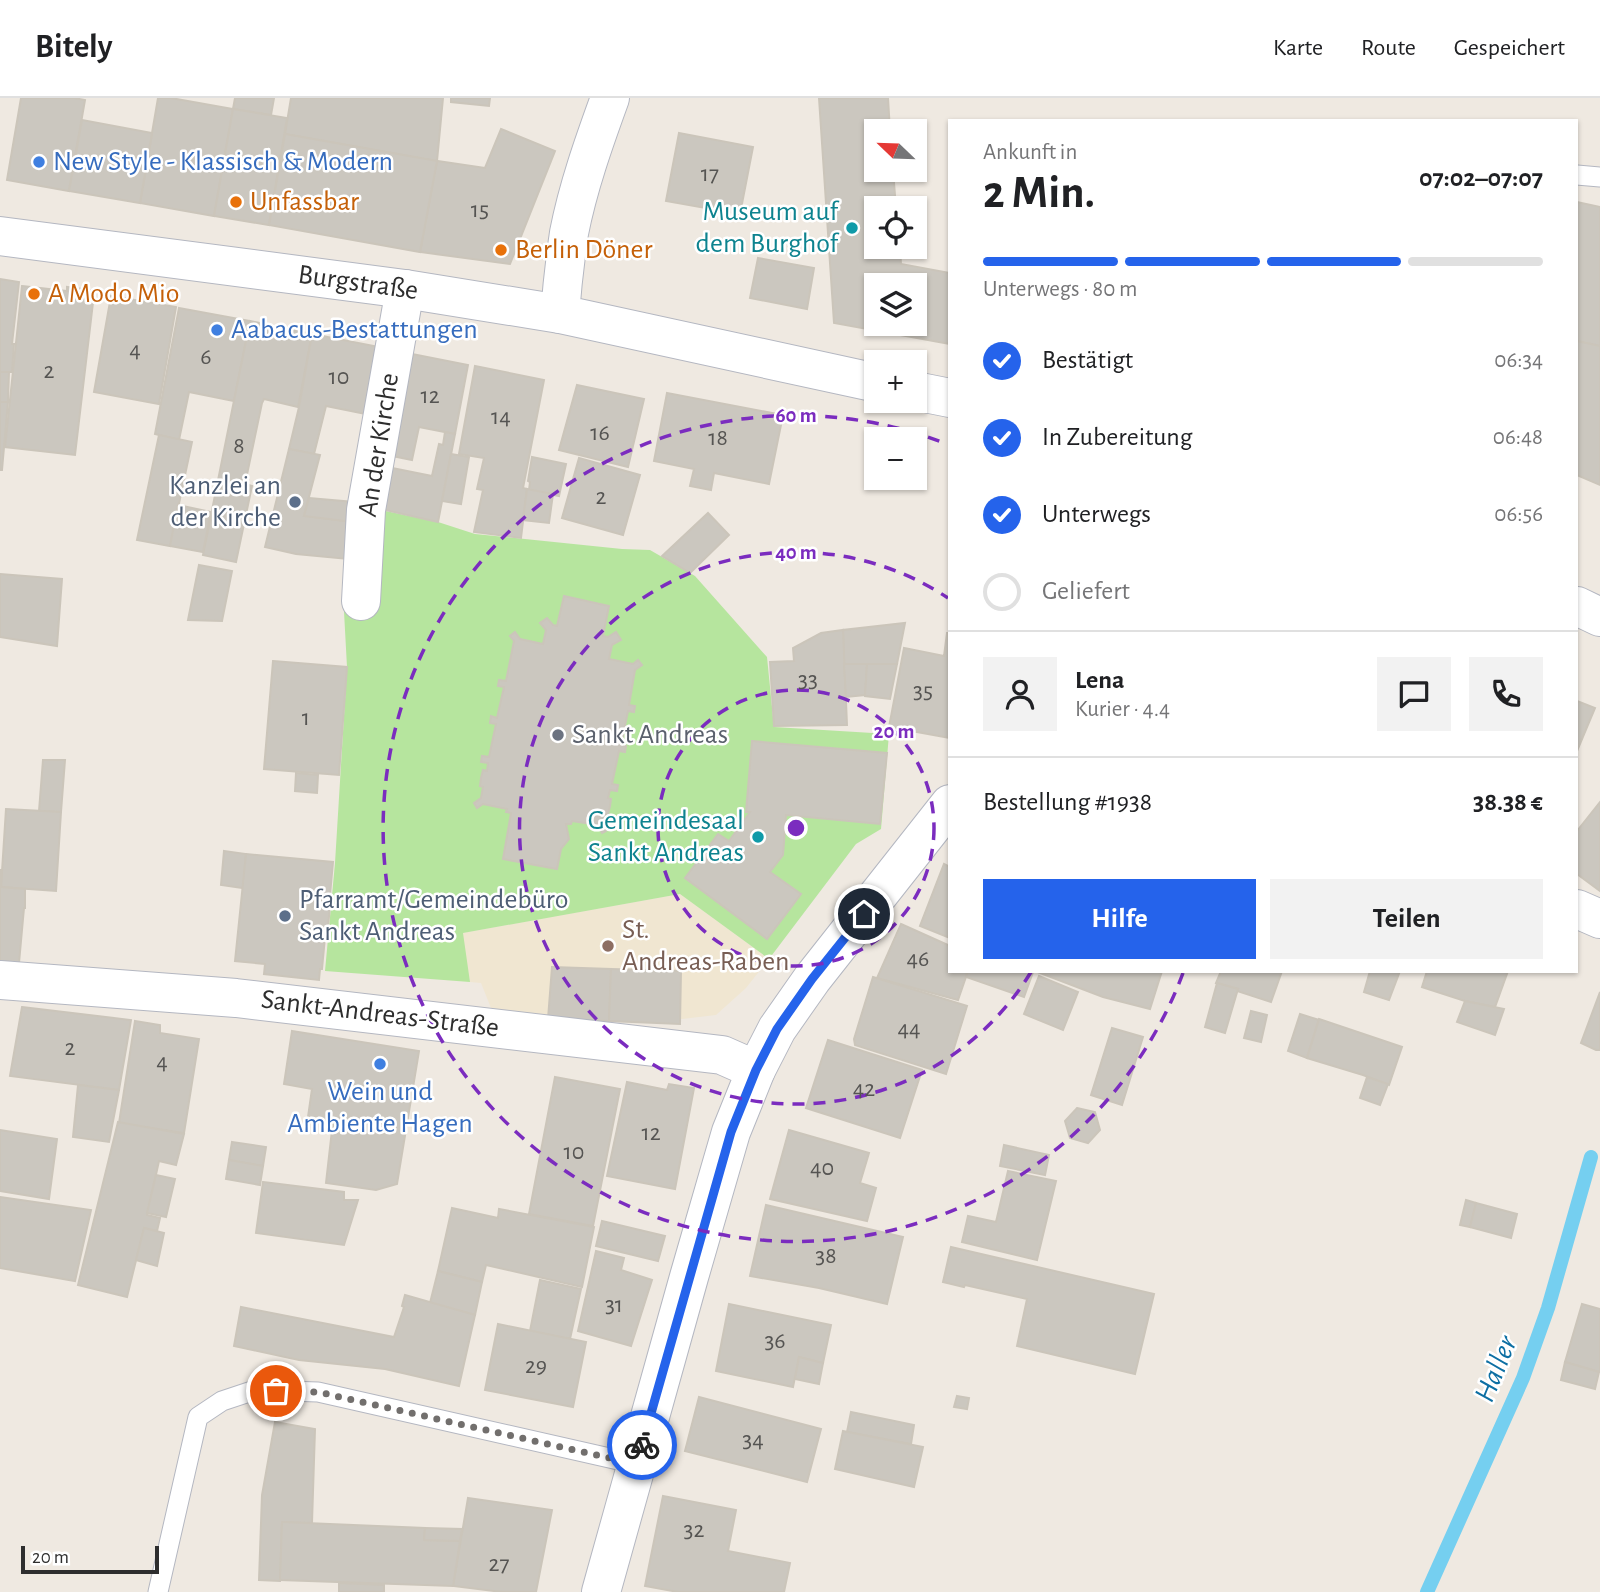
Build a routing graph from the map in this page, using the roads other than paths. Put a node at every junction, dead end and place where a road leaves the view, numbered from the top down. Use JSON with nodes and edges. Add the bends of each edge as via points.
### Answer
{"nodes":[{"id":1,"x":610,"y":98,"type":"edge"},
{"id":2,"x":1578,"y":175,"type":"edge"},
{"id":3,"x":1600,"y":177,"type":"edge"},
{"id":4,"x":0,"y":236,"type":"edge"},
{"id":5,"x":405,"y":289,"type":"junction"},
{"id":6,"x":560,"y":314,"type":"junction"},
{"id":7,"x":864,"y":380,"type":"edge"},
{"id":8,"x":927,"y":393,"type":"edge"},
{"id":9,"x":948,"y":398,"type":"edge"},
{"id":10,"x":361,"y":601,"type":"dead end"},
{"id":11,"x":1578,"y":606,"type":"edge"},
{"id":12,"x":1600,"y":617,"type":"edge"},
{"id":13,"x":948,"y":807,"type":"edge"},
{"id":14,"x":1578,"y":909,"type":"edge"},
{"id":15,"x":1600,"y":919,"type":"edge"},
{"id":16,"x":0,"y":980,"type":"edge"},
{"id":17,"x":756,"y":1070,"type":"junction"},
{"id":18,"x":636,"y":1464,"type":"junction"},
{"id":19,"x":158,"y":1592,"type":"edge"},
{"id":20,"x":601,"y":1592,"type":"edge"}],
"edges":[{"from":1,"to":6,"type":"street","via":[[569,233]]},
{"from":2,"to":3,"type":"lane"},
{"from":4,"to":5,"type":"street","name":"Burgstraße"},
{"from":5,"to":6,"type":"street","name":"Burgstraße"},
{"from":5,"to":10,"type":"street","name":"An der Kirche","via":[[366,510]]},
{"from":6,"to":7,"type":"street","name":"Burgstraße"},
{"from":8,"to":9,"type":"street"},
{"from":11,"to":12,"type":"street"},
{"from":13,"to":17,"type":"street","via":[[812,979],[777,1029]]},
{"from":14,"to":15,"type":"street"},
{"from":16,"to":17,"type":"street","name":"Sankt-Andreas-Straße","via":[[356,1011],[722,1055]]},
{"from":17,"to":18,"type":"street","via":[[731,1132]]},
{"from":18,"to":19,"type":"lane","via":[[318,1392],[255,1390],[222,1401],[198,1417]]},
{"from":18,"to":20,"type":"street"}]}
